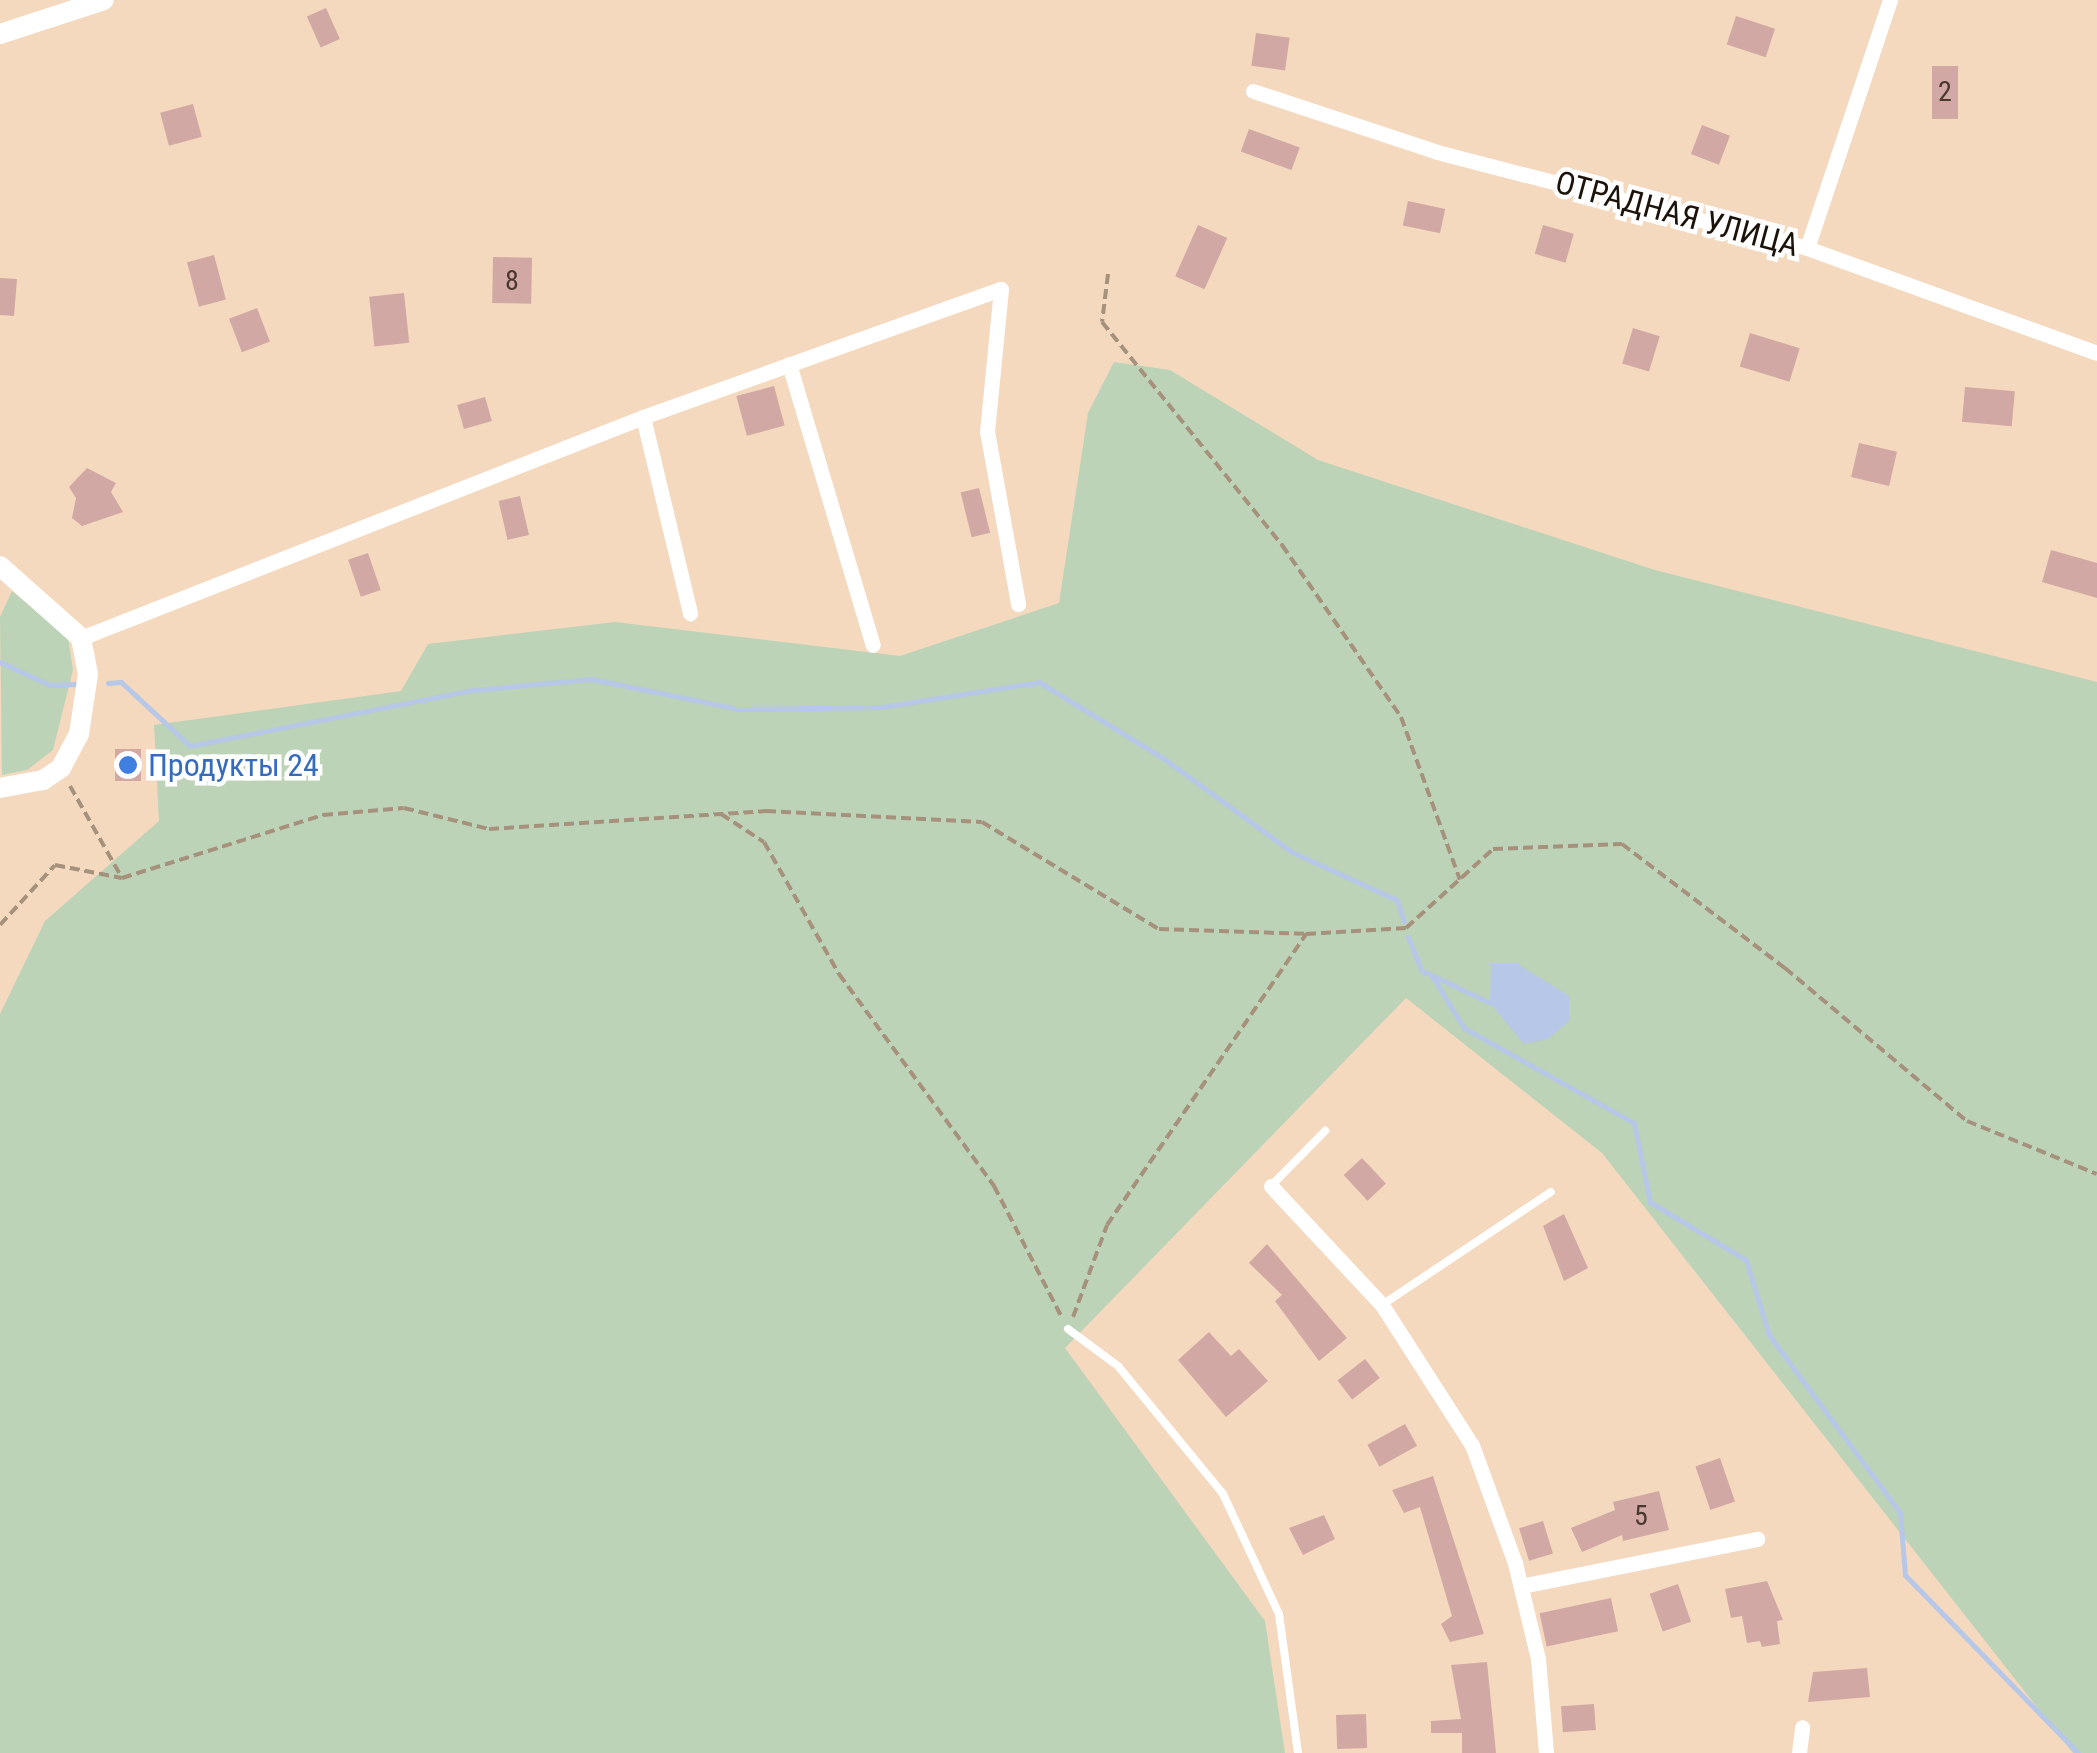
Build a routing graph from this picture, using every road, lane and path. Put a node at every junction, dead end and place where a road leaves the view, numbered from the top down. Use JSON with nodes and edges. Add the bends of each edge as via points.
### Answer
{"nodes":[{"id":1,"x":104,"y":0,"type":"edge"},
{"id":2,"x":1890,"y":0,"type":"edge"},
{"id":3,"x":0,"y":34,"type":"edge"},
{"id":4,"x":1253,"y":91,"type":"dead end"},
{"id":5,"x":1807,"y":248,"type":"junction"},
{"id":6,"x":1108,"y":274,"type":"dead end"},
{"id":7,"x":2097,"y":353,"type":"edge"},
{"id":8,"x":788,"y":364,"type":"junction"},
{"id":9,"x":643,"y":417,"type":"junction"},
{"id":10,"x":0,"y":566,"type":"edge"},
{"id":11,"x":1018,"y":604,"type":"dead end"},
{"id":12,"x":690,"y":613,"type":"dead end"},
{"id":13,"x":81,"y":638,"type":"junction"},
{"id":14,"x":872,"y":645,"type":"dead end"},
{"id":15,"x":60,"y":768,"type":"junction"},
{"id":16,"x":0,"y":788,"type":"edge"},
{"id":17,"x":721,"y":814,"type":"junction"},
{"id":18,"x":122,"y":878,"type":"junction"},
{"id":19,"x":1460,"y":880,"type":"junction"},
{"id":20,"x":0,"y":925,"type":"edge"},
{"id":21,"x":1306,"y":934,"type":"junction"},
{"id":22,"x":1325,"y":1131,"type":"dead end"},
{"id":23,"x":2097,"y":1174,"type":"edge"},
{"id":24,"x":1271,"y":1186,"type":"joint"},
{"id":25,"x":1551,"y":1192,"type":"dead end"},
{"id":26,"x":1382,"y":1304,"type":"junction"},
{"id":27,"x":1068,"y":1329,"type":"junction"},
{"id":28,"x":1758,"y":1539,"type":"dead end"},
{"id":29,"x":1520,"y":1586,"type":"junction"},
{"id":30,"x":1802,"y":1727,"type":"dead end"},
{"id":31,"x":1298,"y":1753,"type":"edge"},
{"id":32,"x":1546,"y":1753,"type":"edge"},
{"id":33,"x":1798,"y":1753,"type":"edge"}],
"edges":[{"from":1,"to":3,"type":"street"},
{"from":2,"to":5,"type":"street"},
{"from":4,"to":5,"type":"street","name":"ОТРАДНАЯ УЛИЦА","via":[[1438,152]]},
{"from":5,"to":7,"type":"street","name":"ОТРАДНАЯ УЛИЦА"},
{"from":6,"to":19,"type":"path","via":[[1102,322],[1282,545],[1401,718]]},
{"from":8,"to":9,"type":"street"},
{"from":8,"to":11,"type":"street","via":[[1001,290],[987,431]]},
{"from":8,"to":14,"type":"street"},
{"from":9,"to":12,"type":"street"},
{"from":9,"to":13,"type":"street"},
{"from":10,"to":13,"type":"street"},
{"from":13,"to":15,"type":"street","via":[[87,705]]},
{"from":15,"to":16,"type":"street","via":[[43,780]]},
{"from":15,"to":18,"type":"path"},
{"from":17,"to":18,"type":"path","via":[[489,828],[404,808],[323,815]]},
{"from":17,"to":21,"type":"path","via":[[982,822],[1158,928]]},
{"from":17,"to":27,"type":"path","via":[[764,842],[839,974],[994,1186]]},
{"from":18,"to":20,"type":"path","via":[[55,865]]},
{"from":19,"to":21,"type":"path","via":[[1419,920],[1390,934]]},
{"from":19,"to":23,"type":"path","via":[[1493,849],[1622,844],[1967,1121]]},
{"from":21,"to":27,"type":"path","via":[[1107,1226]]},
{"from":22,"to":24,"type":"lane"},
{"from":24,"to":26,"type":"street"},
{"from":25,"to":26,"type":"lane"},
{"from":26,"to":29,"type":"street","via":[[1472,1444]]},
{"from":27,"to":31,"type":"lane","via":[[1118,1366],[1223,1494],[1279,1614]]},
{"from":28,"to":29,"type":"street"},
{"from":29,"to":32,"type":"street","via":[[1538,1659]]},
{"from":30,"to":33,"type":"street"}]}
